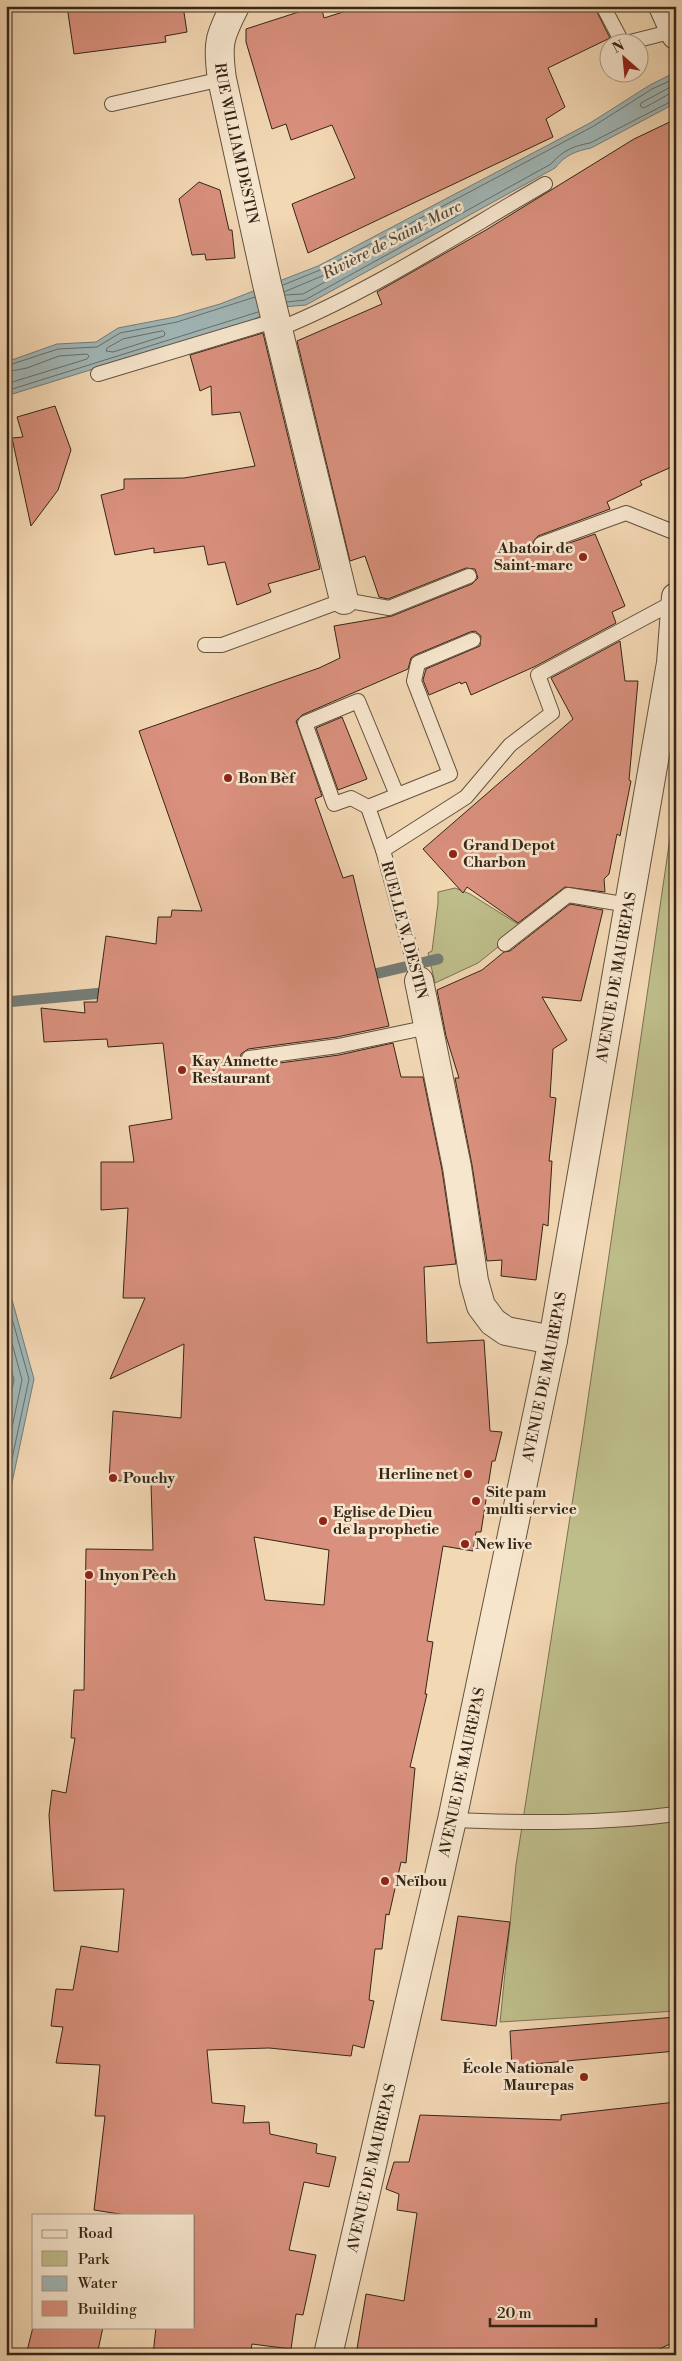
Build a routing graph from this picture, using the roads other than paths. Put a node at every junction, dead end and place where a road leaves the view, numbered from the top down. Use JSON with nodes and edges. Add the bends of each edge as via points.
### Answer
{"nodes":[{"id":1,"x":603,"y":6,"type":"edge"},
{"id":2,"x":663,"y":6,"type":"edge"},
{"id":3,"x":236,"y":7,"type":"edge"},
{"id":4,"x":617,"y":32,"type":"edge"},
{"id":5,"x":675,"y":33,"type":"edge"},
{"id":6,"x":650,"y":38,"type":"edge"},
{"id":7,"x":222,"y":78,"type":"junction"},
{"id":8,"x":112,"y":104,"type":"dead end"},
{"id":9,"x":545,"y":184,"type":"dead end"},
{"id":10,"x":277,"y":321,"type":"junction"},
{"id":11,"x":98,"y":374,"type":"dead end"},
{"id":12,"x":676,"y":533,"type":"edge"},
{"id":13,"x":541,"y":544,"type":"dead end"},
{"id":14,"x":469,"y":576,"type":"dead end"},
{"id":15,"x":675,"y":599,"type":"edge"},
{"id":16,"x":344,"y":600,"type":"junction"},
{"id":17,"x":473,"y":640,"type":"dead end"},
{"id":18,"x":205,"y":645,"type":"dead end"},
{"id":19,"x":397,"y":795,"type":"junction"},
{"id":20,"x":368,"y":806,"type":"junction"},
{"id":21,"x":382,"y":850,"type":"junction"},
{"id":22,"x":629,"y":905,"type":"junction"},
{"id":23,"x":506,"y":944,"type":"dead end"},
{"id":24,"x":416,"y":969,"type":"joint"},
{"id":25,"x":429,"y":1027,"type":"junction"},
{"id":26,"x":249,"y":1058,"type":"dead end"},
{"id":27,"x":553,"y":1340,"type":"junction"},
{"id":28,"x":676,"y":1814,"type":"edge"},
{"id":29,"x":452,"y":1820,"type":"junction"},
{"id":30,"x":328,"y":2355,"type":"edge"}],
"edges":[{"from":1,"to":4,"type":"lane"},
{"from":2,"to":5,"type":"street"},
{"from":3,"to":7,"type":"street","name":"RUE WILLIAM DESTIN","via":[[221,32],[218,51]]},
{"from":5,"to":6,"type":"lane"},
{"from":7,"to":8,"type":"lane"},
{"from":7,"to":10,"type":"street","name":"RUE WILLIAM DESTIN"},
{"from":9,"to":10,"type":"lane","via":[[310,316]]},
{"from":10,"to":11,"type":"lane"},
{"from":10,"to":16,"type":"street","name":"RUE WILLIAM DESTIN"},
{"from":12,"to":13,"type":"lane","via":[[626,513]]},
{"from":14,"to":16,"type":"lane","via":[[388,608]]},
{"from":15,"to":21,"type":"lane","name":"RUELLE W. DESTIN","via":[[538,675],[552,713],[510,745],[466,797]]},
{"from":15,"to":22,"type":"street","name":"AVENUE DE MAUREPAS","via":[[671,663]]},
{"from":16,"to":18,"type":"lane","via":[[222,645]]},
{"from":17,"to":19,"type":"lane","via":[[418,663],[414,681],[450,774]]},
{"from":19,"to":20,"type":"lane"},
{"from":19,"to":20,"type":"lane","via":[[358,701],[305,723],[334,804],[351,798]]},
{"from":20,"to":21,"type":"lane"},
{"from":21,"to":24,"type":"lane","name":"RUELLE W. DESTIN"},
{"from":22,"to":23,"type":"lane","via":[[568,895]]},
{"from":22,"to":27,"type":"street","name":"AVENUE DE MAUREPAS"},
{"from":24,"to":25,"type":"street","name":"RUELLE W. DESTIN"},
{"from":25,"to":26,"type":"lane","via":[[338,1046]]},
{"from":25,"to":27,"type":"street","name":"RUELLE W. DESTIN","via":[[481,1306],[506,1332]]},
{"from":27,"to":29,"type":"street","name":"AVENUE DE MAUREPAS"},
{"from":28,"to":29,"type":"lane","via":[[532,1824]]},
{"from":29,"to":30,"type":"street","name":"AVENUE DE MAUREPAS"}]}
